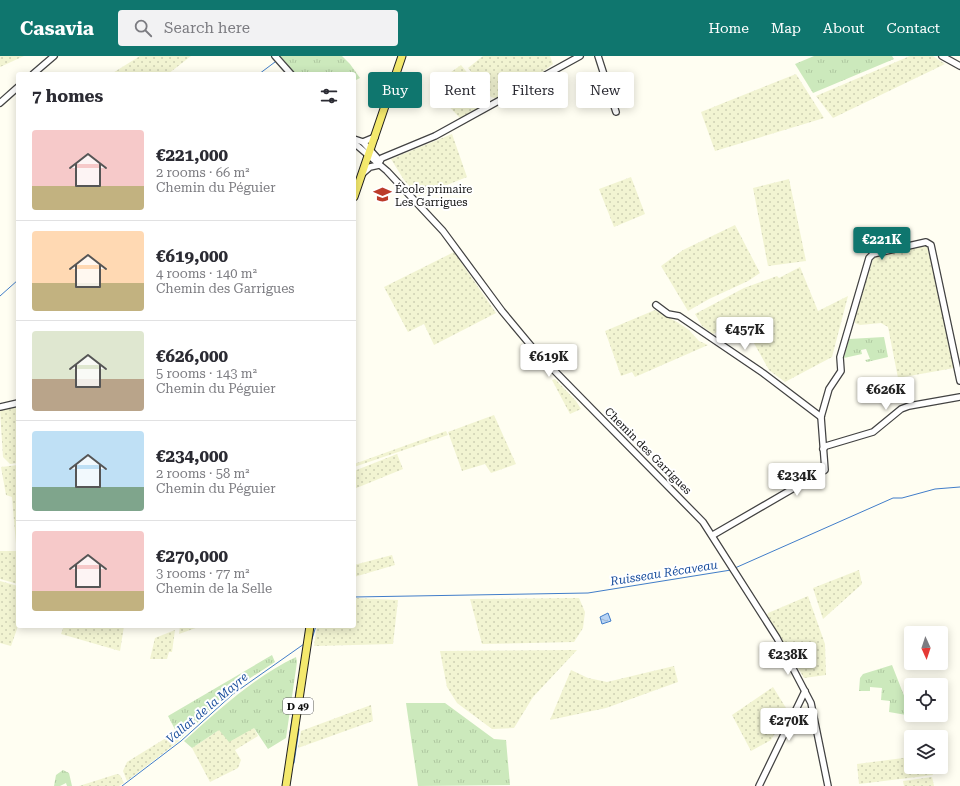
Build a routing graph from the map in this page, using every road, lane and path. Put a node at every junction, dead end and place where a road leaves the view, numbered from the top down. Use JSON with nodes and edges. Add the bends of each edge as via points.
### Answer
{"nodes":[{"id":1,"x":54,"y":56,"type":"edge"},
{"id":2,"x":275,"y":56,"type":"edge"},
{"id":3,"x":402,"y":56,"type":"edge"},
{"id":4,"x":580,"y":56,"type":"edge"},
{"id":5,"x":598,"y":56,"type":"edge"},
{"id":6,"x":942,"y":56,"type":"edge"},
{"id":7,"x":960,"y":66,"type":"edge"},
{"id":8,"x":35,"y":72,"type":"edge"},
{"id":9,"x":289,"y":72,"type":"edge"},
{"id":10,"x":16,"y":89,"type":"edge"},
{"id":11,"x":0,"y":103,"type":"edge"},
{"id":12,"x":616,"y":112,"type":"dead end"},
{"id":13,"x":375,"y":137,"type":"junction"},
{"id":14,"x":356,"y":140,"type":"edge"},
{"id":15,"x":363,"y":142,"type":"junction"},
{"id":16,"x":356,"y":144,"type":"edge"},
{"id":17,"x":369,"y":152,"type":"junction"},
{"id":18,"x":378,"y":163,"type":"junction"},
{"id":19,"x":360,"y":176,"type":"junction"},
{"id":20,"x":356,"y":190,"type":"edge"},
{"id":21,"x":656,"y":305,"type":"dead end"},
{"id":22,"x":960,"y":382,"type":"edge"},
{"id":23,"x":960,"y":397,"type":"edge"},
{"id":24,"x":16,"y":403,"type":"edge"},
{"id":25,"x":0,"y":407,"type":"edge"},
{"id":26,"x":820,"y":417,"type":"junction"},
{"id":27,"x":823,"y":449,"type":"junction"},
{"id":28,"x":713,"y":535,"type":"junction"},
{"id":29,"x":310,"y":628,"type":"edge"},
{"id":30,"x":805,"y":691,"type":"junction"},
{"id":31,"x":286,"y":786,"type":"edge"},
{"id":32,"x":759,"y":786,"type":"edge"},
{"id":33,"x":828,"y":786,"type":"edge"}],
"edges":[{"from":1,"to":8,"type":"street"},
{"from":2,"to":9,"type":"street"},
{"from":3,"to":13,"type":"main road"},
{"from":4,"to":18,"type":"street","via":[[435,136]]},
{"from":5,"to":12,"type":"street"},
{"from":6,"to":7,"type":"street"},
{"from":10,"to":11,"type":"street"},
{"from":13,"to":15,"type":"street"},
{"from":13,"to":17,"type":"main road"},
{"from":14,"to":15,"type":"street","name":"Chemin des Garrigues"},
{"from":15,"to":17,"type":"street","name":"Chemin des Garrigues"},
{"from":16,"to":17,"type":"street","name":"Chemin des Garrigues"},
{"from":17,"to":18,"type":"street","name":"Chemin des Garrigues"},
{"from":17,"to":19,"type":"main road"},
{"from":18,"to":19,"type":"street"},
{"from":18,"to":28,"type":"street","name":"Chemin des Garrigues","via":[[443,231],[502,311],[537,353],[697,514]]},
{"from":19,"to":20,"type":"main road"},
{"from":21,"to":26,"type":"street","via":[[668,314],[679,316],[763,373]]},
{"from":22,"to":26,"type":"street","via":[[931,245],[926,242],[873,254],[869,258],[840,357],[841,371],[829,389]]},
{"from":23,"to":27,"type":"street","via":[[901,409],[874,432]]},
{"from":24,"to":25,"type":"street"},
{"from":26,"to":27,"type":"street"},
{"from":27,"to":28,"type":"street","via":[[826,465],[823,473]]},
{"from":28,"to":30,"type":"street","name":"Chemin des Garrigues","via":[[777,638]]},
{"from":29,"to":31,"type":"main road","number":"D 49"},
{"from":30,"to":32,"type":"street"},
{"from":30,"to":33,"type":"street","name":"Chemin des Garrigues","via":[[811,703]]}]}
